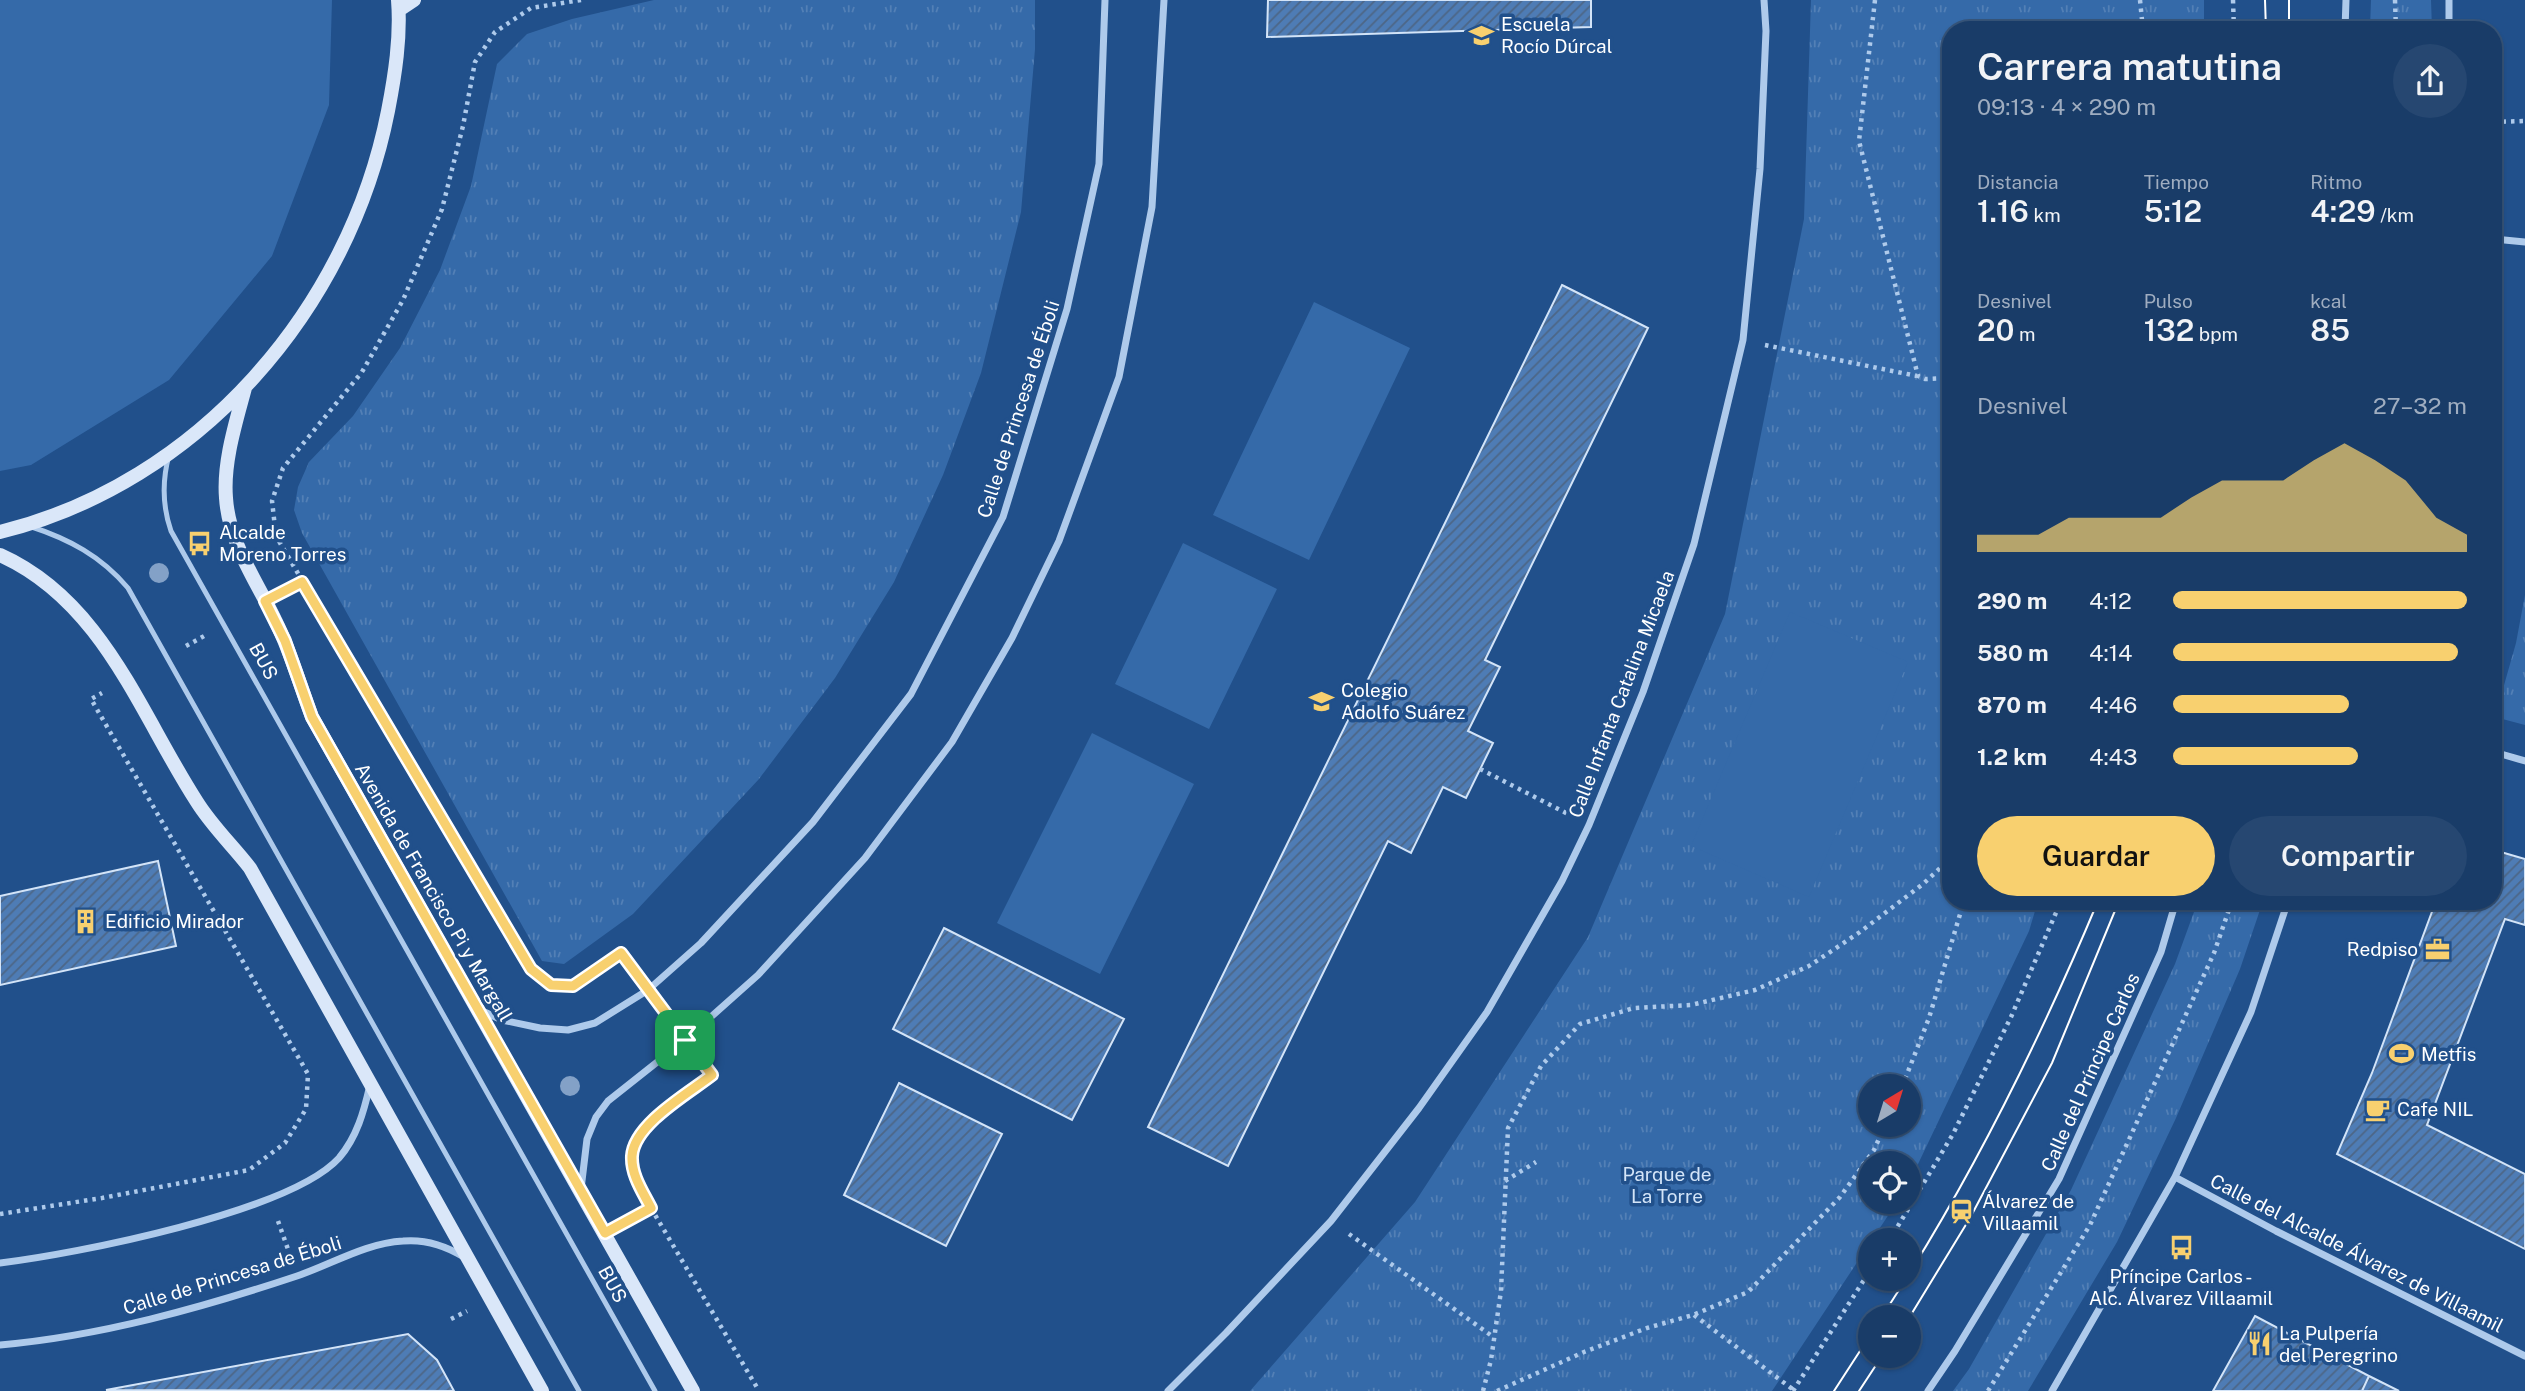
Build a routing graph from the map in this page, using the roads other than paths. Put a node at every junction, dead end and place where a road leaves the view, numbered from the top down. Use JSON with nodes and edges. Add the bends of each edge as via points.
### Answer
{"nodes":[{"id":1,"x":414,"y":0,"type":"edge"},
{"id":2,"x":1105,"y":0,"type":"edge"},
{"id":3,"x":1164,"y":0,"type":"edge"},
{"id":4,"x":1765,"y":0,"type":"edge"},
{"id":5,"x":2346,"y":0,"type":"edge"},
{"id":6,"x":2449,"y":0,"type":"edge"},
{"id":7,"x":398,"y":5,"type":"edge"},
{"id":8,"x":2345,"y":21,"type":"edge"},
{"id":9,"x":2449,"y":21,"type":"edge"},
{"id":10,"x":2502,"y":240,"type":"edge"},
{"id":11,"x":2525,"y":242,"type":"edge"},
{"id":12,"x":245,"y":388,"type":"junction"},
{"id":13,"x":169,"y":452,"type":"junction"},
{"id":14,"x":27,"y":525,"type":"junction"},
{"id":15,"x":0,"y":532,"type":"edge"},
{"id":16,"x":0,"y":555,"type":"edge"},
{"id":17,"x":2502,"y":754,"type":"edge"},
{"id":18,"x":2525,"y":761,"type":"edge"},
{"id":19,"x":2173,"y":910,"type":"edge"},
{"id":20,"x":2285,"y":910,"type":"edge"},
{"id":21,"x":480,"y":1010,"type":"junction"},
{"id":22,"x":370,"y":1084,"type":"junction"},
{"id":23,"x":2175,"y":1177,"type":"junction"},
{"id":24,"x":581,"y":1193,"type":"junction"},
{"id":25,"x":468,"y":1259,"type":"junction"},
{"id":26,"x":0,"y":1263,"type":"edge"},
{"id":27,"x":0,"y":1345,"type":"edge"},
{"id":28,"x":2525,"y":1356,"type":"edge"},
{"id":29,"x":542,"y":1391,"type":"edge"},
{"id":30,"x":579,"y":1391,"type":"edge"},
{"id":31,"x":655,"y":1391,"type":"edge"},
{"id":32,"x":693,"y":1391,"type":"edge"},
{"id":33,"x":1168,"y":1391,"type":"edge"},
{"id":34,"x":1928,"y":1391,"type":"edge"},
{"id":35,"x":2052,"y":1391,"type":"edge"}],
"edges":[{"from":1,"to":7,"type":"street"},
{"from":2,"to":21,"type":"street","name":"Calle de Princesa de Éboli","via":[[1099,164],[1067,309],[1003,517],[911,694],[813,822],[701,943],[648,990],[595,1023],[568,1030],[502,1020]]},
{"from":3,"to":24,"type":"street","via":[[1152,207],[1119,377],[1059,541],[1012,638],[952,742],[865,858],[758,975],[608,1101],[596,1117],[585,1149]]},
{"from":4,"to":33,"type":"street","name":"Calle Infanta Catalina Micaela","via":[[1760,169],[1743,340],[1694,544],[1643,692],[1589,825],[1487,1012],[1419,1108],[1331,1221]]},
{"from":5,"to":8,"type":"street"},
{"from":6,"to":9,"type":"street"},
{"from":7,"to":12,"type":"street","via":[[394,76],[382,141],[362,205],[335,265],[300,321]]},
{"from":10,"to":11,"type":"street"},
{"from":12,"to":13,"type":"street"},
{"from":12,"to":21,"type":"street","name":"Avenida de Francisco Pi y Margall","via":[[234,428],[225,496],[235,541],[285,641],[312,717]]},
{"from":13,"to":14,"type":"street","via":[[97,498]]},
{"from":13,"to":31,"type":"lane","name":"BUS","via":[[164,473],[171,531]]},
{"from":14,"to":15,"type":"street"},
{"from":14,"to":30,"type":"lane","via":[[69,540],[112,570],[128,588]]},
{"from":16,"to":22,"type":"street","via":[[44,581],[96,632],[197,802],[250,869]]},
{"from":17,"to":18,"type":"street"},
{"from":19,"to":34,"type":"street","name":"Calle del Príncipe Carlos","via":[[2161,952],[2059,1179]]},
{"from":20,"to":23,"type":"street","via":[[2251,1012]]},
{"from":21,"to":24,"type":"street","name":"Avenida de Francisco Pi y Margall"},
{"from":22,"to":25,"type":"street"},
{"from":22,"to":26,"type":"street","via":[[365,1110],[338,1160],[271,1199],[119,1241]]},
{"from":23,"to":28,"type":"street","name":"Calle del Alcalde Álvarez de Villaamil"},
{"from":23,"to":35,"type":"street"},
{"from":24,"to":32,"type":"street","name":"Avenida de Francisco Pi y Margall"},
{"from":25,"to":27,"type":"street","name":"Calle de Princesa de Éboli","via":[[430,1243],[394,1242],[170,1314],[103,1330]]},
{"from":25,"to":29,"type":"street"}]}
